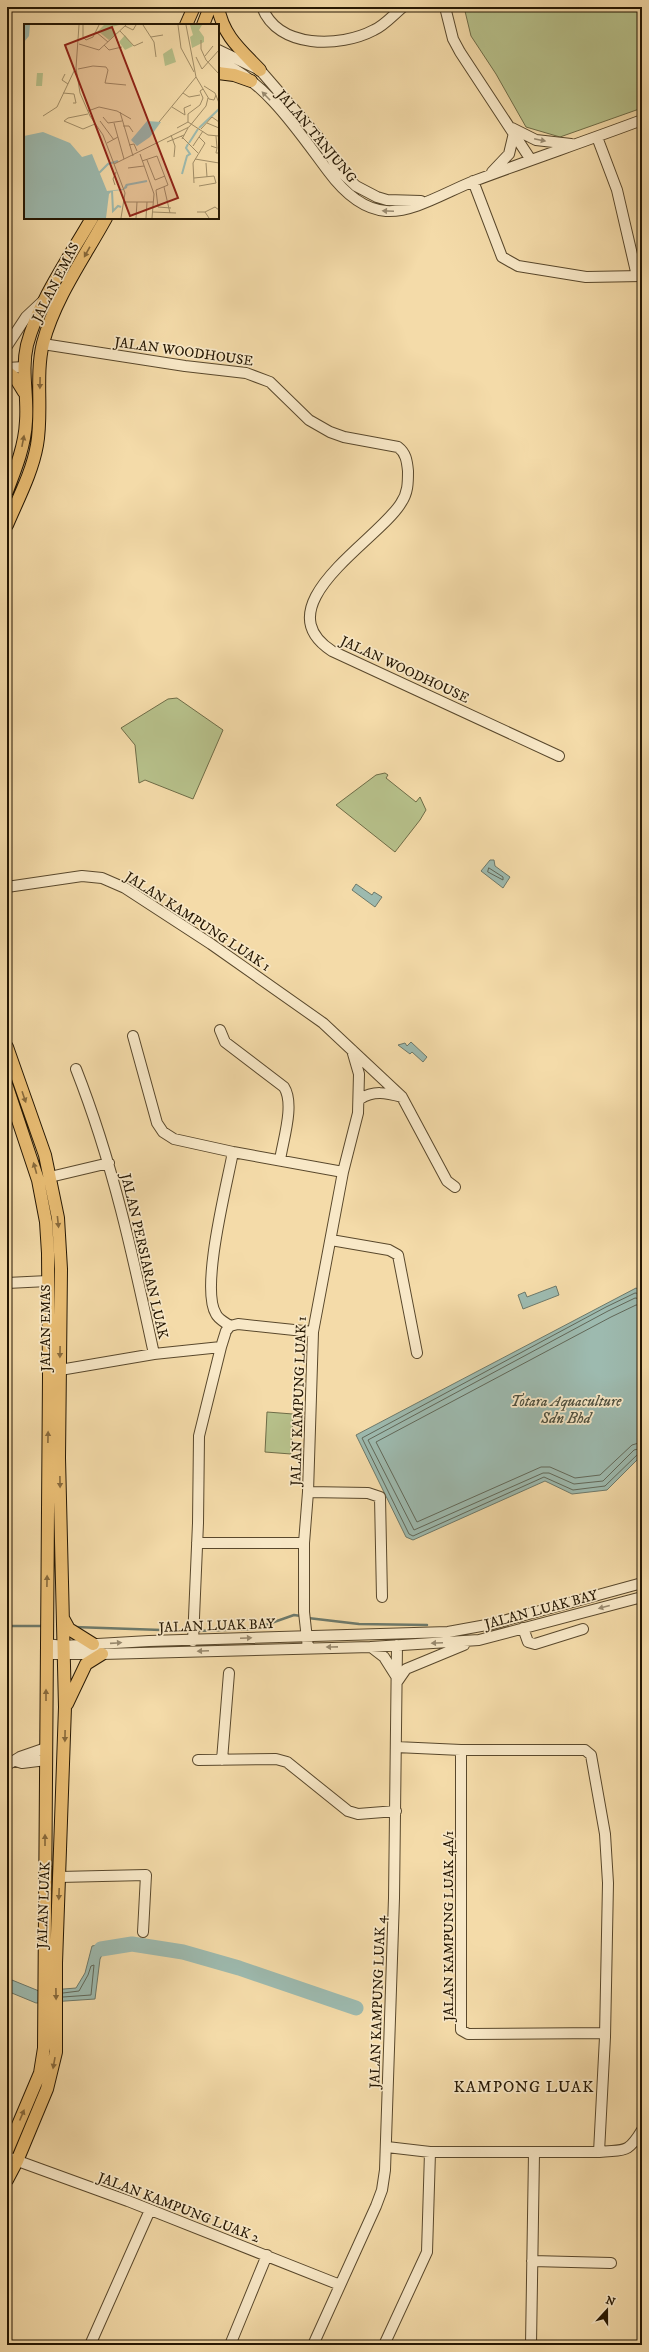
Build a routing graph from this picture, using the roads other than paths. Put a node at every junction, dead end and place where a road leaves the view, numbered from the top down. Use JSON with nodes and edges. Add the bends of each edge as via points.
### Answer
{"nodes":[{"id":1,"x":194,"y":7,"type":"edge"},
{"id":2,"x":210,"y":7,"type":"edge"},
{"id":3,"x":218,"y":7,"type":"edge"},
{"id":4,"x":262,"y":7,"type":"edge"},
{"id":5,"x":403,"y":7,"type":"edge"},
{"id":6,"x":446,"y":7,"type":"edge"},
{"id":7,"x":186,"y":24,"type":"edge"},
{"id":8,"x":203,"y":24,"type":"edge"},
{"id":9,"x":219,"y":50,"type":"edge"},
{"id":10,"x":219,"y":61,"type":"edge"},
{"id":11,"x":260,"y":70,"type":"junction"},
{"id":12,"x":219,"y":73,"type":"edge"},
{"id":13,"x":251,"y":81,"type":"junction"},
{"id":14,"x":642,"y":120,"type":"edge"},
{"id":15,"x":511,"y":129,"type":"junction"},
{"id":16,"x":597,"y":137,"type":"junction"},
{"id":17,"x":575,"y":144,"type":"junction"},
{"id":18,"x":531,"y":160,"type":"junction"},
{"id":19,"x":488,"y":176,"type":"junction"},
{"id":20,"x":473,"y":182,"type":"junction"},
{"id":21,"x":425,"y":201,"type":"junction"},
{"id":22,"x":91,"y":219,"type":"edge"},
{"id":23,"x":105,"y":219,"type":"edge"},
{"id":24,"x":639,"y":276,"type":"edge"},
{"id":25,"x":48,"y":296,"type":"junction"},
{"id":26,"x":43,"y":344,"type":"junction"},
{"id":27,"x":7,"y":346,"type":"edge"},
{"id":28,"x":24,"y":367,"type":"junction"},
{"id":29,"x":7,"y":368,"type":"edge"},
{"id":30,"x":7,"y":372,"type":"edge"},
{"id":31,"x":25,"y":393,"type":"junction"},
{"id":32,"x":7,"y":491,"type":"edge"},
{"id":33,"x":7,"y":525,"type":"edge"},
{"id":34,"x":559,"y":756,"type":"dead end"},
{"id":35,"x":7,"y":887,"type":"edge"},
{"id":36,"x":220,"y":1030,"type":"dead end"},
{"id":37,"x":133,"y":1036,"type":"dead end"},
{"id":38,"x":7,"y":1047,"type":"edge"},
{"id":39,"x":352,"y":1050,"type":"junction"},
{"id":40,"x":76,"y":1069,"type":"dead end"},
{"id":41,"x":8,"y":1092,"type":"edge"},
{"id":42,"x":402,"y":1097,"type":"junction"},
{"id":43,"x":360,"y":1099,"type":"junction"},
{"id":44,"x":234,"y":1152,"type":"junction"},
{"id":45,"x":280,"y":1160,"type":"junction"},
{"id":46,"x":109,"y":1163,"type":"junction"},
{"id":47,"x":343,"y":1172,"type":"junction"},
{"id":48,"x":50,"y":1178,"type":"junction"},
{"id":49,"x":455,"y":1187,"type":"dead end"},
{"id":50,"x":331,"y":1240,"type":"junction"},
{"id":51,"x":48,"y":1281,"type":"junction"},
{"id":52,"x":7,"y":1283,"type":"edge"},
{"id":53,"x":230,"y":1326,"type":"junction"},
{"id":54,"x":312,"y":1332,"type":"junction"},
{"id":55,"x":221,"y":1347,"type":"junction"},
{"id":56,"x":417,"y":1353,"type":"dead end"},
{"id":57,"x":154,"y":1354,"type":"junction"},
{"id":58,"x":60,"y":1370,"type":"junction"},
{"id":59,"x":308,"y":1492,"type":"junction"},
{"id":60,"x":197,"y":1543,"type":"junction"},
{"id":61,"x":304,"y":1543,"type":"junction"},
{"id":62,"x":642,"y":1583,"type":"edge"},
{"id":63,"x":642,"y":1596,"type":"edge"},
{"id":64,"x":382,"y":1597,"type":"dead end"},
{"id":65,"x":65,"y":1624,"type":"junction"},
{"id":66,"x":46,"y":1625,"type":"joint"},
{"id":67,"x":523,"y":1628,"type":"junction"},
{"id":68,"x":583,"y":1629,"type":"dead end"},
{"id":69,"x":305,"y":1630,"type":"junction"},
{"id":70,"x":389,"y":1635,"type":"junction"},
{"id":71,"x":408,"y":1635,"type":"junction"},
{"id":72,"x":479,"y":1640,"type":"junction"},
{"id":73,"x":193,"y":1641,"type":"junction"},
{"id":74,"x":93,"y":1644,"type":"junction"},
{"id":75,"x":397,"y":1644,"type":"junction"},
{"id":76,"x":372,"y":1647,"type":"junction"},
{"id":77,"x":308,"y":1648,"type":"junction"},
{"id":78,"x":46,"y":1649,"type":"junction"},
{"id":79,"x":63,"y":1650,"type":"junction"},
{"id":80,"x":102,"y":1654,"type":"junction"},
{"id":81,"x":229,"y":1673,"type":"dead end"},
{"id":82,"x":397,"y":1680,"type":"junction"},
{"id":83,"x":65,"y":1708,"type":"junction"},
{"id":84,"x":396,"y":1747,"type":"junction"},
{"id":85,"x":46,"y":1748,"type":"junction"},
{"id":86,"x":461,"y":1750,"type":"junction"},
{"id":87,"x":46,"y":1760,"type":"junction"},
{"id":88,"x":198,"y":1760,"type":"dead end"},
{"id":89,"x":222,"y":1760,"type":"junction"},
{"id":90,"x":12,"y":1763,"type":"edge"},
{"id":91,"x":396,"y":1811,"type":"junction"},
{"id":92,"x":59,"y":1877,"type":"junction"},
{"id":93,"x":143,"y":1932,"type":"dead end"},
{"id":94,"x":50,"y":1963,"type":"junction"},
{"id":95,"x":51,"y":2024,"type":"junction"},
{"id":96,"x":605,"y":2039,"type":"junction"},
{"id":97,"x":642,"y":2130,"type":"edge"},
{"id":98,"x":387,"y":2147,"type":"junction"},
{"id":99,"x":7,"y":2151,"type":"edge"},
{"id":100,"x":430,"y":2152,"type":"junction"},
{"id":101,"x":599,"y":2152,"type":"junction"},
{"id":102,"x":534,"y":2153,"type":"junction"},
{"id":103,"x":12,"y":2159,"type":"edge"},
{"id":104,"x":7,"y":2180,"type":"edge"},
{"id":105,"x":150,"y":2210,"type":"junction"},
{"id":106,"x":267,"y":2255,"type":"junction"},
{"id":107,"x":532,"y":2262,"type":"junction"},
{"id":108,"x":611,"y":2263,"type":"dead end"},
{"id":109,"x":340,"y":2285,"type":"junction"},
{"id":110,"x":90,"y":2345,"type":"edge"},
{"id":111,"x":230,"y":2345,"type":"edge"},
{"id":112,"x":313,"y":2345,"type":"edge"},
{"id":113,"x":384,"y":2345,"type":"edge"},
{"id":114,"x":531,"y":2345,"type":"edge"}],
"edges":[{"from":1,"to":7,"type":"main road"},
{"from":2,"to":8,"type":"main road"},
{"from":3,"to":11,"type":"main road","via":[[221,23],[229,36]]},
{"from":4,"to":5,"type":"street","via":[[266,17],[285,33],[323,43],[345,40],[375,30]]},
{"from":6,"to":15,"type":"street","via":[[453,39]]},
{"from":9,"to":11,"type":"street","name":"JALAN TANJUNG"},
{"from":10,"to":13,"type":"street","name":"JALAN TANJUNG","via":[[235,68]]},
{"from":11,"to":21,"type":"street","name":"JALAN TANJUNG","via":[[318,137],[339,170],[356,186],[387,200]]},
{"from":12,"to":13,"type":"main road"},
{"from":21,"to":13,"type":"street","name":"JALAN TANJUNG","one_way":true,"via":[[407,209],[385,211],[368,206],[351,196],[338,185],[304,139]]},
{"from":14,"to":16,"type":"street","name":"JALAN TANJUNG"},
{"from":15,"to":17,"type":"street","one_way":true,"via":[[536,140]]},
{"from":15,"to":18,"type":"street"},
{"from":15,"to":19,"type":"street","via":[[509,154]]},
{"from":16,"to":17,"type":"street","name":"JALAN TANJUNG"},
{"from":16,"to":24,"type":"street","via":[[617,190]]},
{"from":17,"to":18,"type":"street","name":"JALAN TANJUNG"},
{"from":18,"to":19,"type":"street","name":"JALAN TANJUNG"},
{"from":19,"to":20,"type":"street","name":"JALAN TANJUNG"},
{"from":20,"to":21,"type":"street","name":"JALAN TANJUNG"},
{"from":20,"to":24,"type":"street","via":[[502,257],[518,266],[586,277]]},
{"from":22,"to":25,"type":"main road","name":"JALAN EMAS"},
{"from":23,"to":26,"type":"main road","name":"JALAN EMAS","one_way":true,"via":[[50,320]]},
{"from":25,"to":27,"type":"street","via":[[26,318]]},
{"from":25,"to":28,"type":"main road","name":"JALAN EMAS","via":[[35,322],[27,346]]},
{"from":26,"to":28,"type":"main road","via":[[36,361]]},
{"from":26,"to":33,"type":"main road","name":"JALAN EMAS","one_way":true,"via":[[37,446]]},
{"from":26,"to":34,"type":"street","name":"JALAN WOODHOUSE","via":[[246,373],[270,382],[309,420],[330,432],[398,447],[404,452],[407,465],[406,496],[391,516],[324,584],[312,604],[310,618],[313,633],[321,644],[332,651]]},
{"from":28,"to":29,"type":"street"},
{"from":28,"to":31,"type":"main road","name":"JALAN EMAS"},
{"from":30,"to":31,"type":"main road","via":[[16,378]]},
{"from":32,"to":31,"type":"main road","name":"JALAN EMAS","one_way":true,"via":[[24,438],[27,406]]},
{"from":35,"to":39,"type":"street","name":"JALAN KAMPUNG LUAK 1","via":[[92,876],[113,882],[211,944],[292,1000],[323,1023]]},
{"from":36,"to":45,"type":"street","via":[[225,1042],[284,1087],[288,1094],[290,1105]]},
{"from":37,"to":44,"type":"street","via":[[157,1123],[163,1132],[174,1139]]},
{"from":38,"to":48,"type":"main road","name":"JALAN EMAS","one_way":true,"via":[[45,1155]]},
{"from":39,"to":42,"type":"street","name":"JALAN KAMPUNG LUAK 1"},
{"from":39,"to":43,"type":"street","name":"JALAN KAMPUNG LUAK 1","via":[[359,1074]]},
{"from":40,"to":46,"type":"street","name":"JALAN PERSIARAN LUAK","via":[[97,1122]]},
{"from":51,"to":41,"type":"main road","name":"JALAN EMAS","one_way":true,"via":[[46,1222],[38,1180]]},
{"from":42,"to":43,"type":"street","via":[[377,1093],[368,1094]]},
{"from":42,"to":49,"type":"street","name":"JALAN KAMPUNG LUAK 1","via":[[447,1182]]},
{"from":43,"to":47,"type":"street","name":"JALAN KAMPUNG LUAK 1"},
{"from":44,"to":45,"type":"street"},
{"from":44,"to":53,"type":"street","via":[[211,1272],[211,1299],[216,1315]]},
{"from":45,"to":47,"type":"street"},
{"from":46,"to":48,"type":"street","name":"JALAN PERSIARAN LUAK"},
{"from":46,"to":57,"type":"street","name":"JALAN PERSIARAN LUAK","via":[[131,1245]]},
{"from":47,"to":50,"type":"street","name":"JALAN KAMPUNG LUAK 1"},
{"from":48,"to":58,"type":"main road","name":"JALAN EMAS","one_way":true,"via":[[60,1243]]},
{"from":50,"to":54,"type":"street","name":"JALAN KAMPUNG LUAK 1"},
{"from":50,"to":56,"type":"street","via":[[380,1248],[398,1255]]},
{"from":51,"to":52,"type":"street"},
{"from":66,"to":51,"type":"main road","name":"JALAN EMAS","one_way":true},
{"from":53,"to":54,"type":"street","via":[[238,1324]]},
{"from":53,"to":55,"type":"street"},
{"from":54,"to":59,"type":"street","name":"JALAN KAMPUNG LUAK 1"},
{"from":55,"to":57,"type":"street"},
{"from":55,"to":60,"type":"street","via":[[199,1436]]},
{"from":57,"to":58,"type":"street"},
{"from":58,"to":65,"type":"main road","name":"JALAN EMAS","one_way":true,"via":[[59,1458]]},
{"from":59,"to":61,"type":"street","name":"JALAN KAMPUNG LUAK 1"},
{"from":59,"to":64,"type":"street","via":[[368,1493],[380,1497]]},
{"from":60,"to":61,"type":"street"},
{"from":60,"to":73,"type":"street"},
{"from":61,"to":69,"type":"street","name":"JALAN KAMPUNG LUAK 1"},
{"from":62,"to":71,"type":"street","name":"JALAN LUAK BAY","via":[[492,1624],[448,1632]]},
{"from":63,"to":67,"type":"street","name":"JALAN LUAK BAY","one_way":true},
{"from":65,"to":74,"type":"main road"},
{"from":65,"to":79,"type":"main road","name":"JALAN LUAK"},
{"from":66,"to":78,"type":"main road","name":"JALAN LUAK"},
{"from":67,"to":68,"type":"street","via":[[528,1642],[535,1644]]},
{"from":67,"to":72,"type":"street","name":"JALAN LUAK BAY"},
{"from":69,"to":70,"type":"street","name":"JALAN LUAK BAY"},
{"from":73,"to":69,"type":"street","name":"JALAN LUAK BAY","one_way":true},
{"from":69,"to":77,"type":"street","name":"JALAN KAMPUNG LUAK 1"},
{"from":70,"to":71,"type":"street","name":"JALAN LUAK BAY"},
{"from":70,"to":75,"type":"street"},
{"from":71,"to":75,"type":"street"},
{"from":72,"to":75,"type":"street","name":"JALAN LUAK BAY","one_way":true},
{"from":72,"to":82,"type":"street","via":[[416,1664],[406,1669]]},
{"from":74,"to":73,"type":"street","name":"JALAN LUAK BAY","one_way":true},
{"from":74,"to":79,"type":"street","name":"JALAN LUAK BAY"},
{"from":75,"to":76,"type":"street","name":"JALAN LUAK BAY"},
{"from":75,"to":82,"type":"street","name":"JALAN KAMPUNG LUAK 4"},
{"from":76,"to":77,"type":"street","name":"JALAN LUAK BAY","one_way":true},
{"from":76,"to":82,"type":"street","via":[[384,1657]]},
{"from":77,"to":80,"type":"street","name":"JALAN LUAK BAY","one_way":true},
{"from":78,"to":79,"type":"street","name":"JALAN LUAK BAY"},
{"from":85,"to":78,"type":"main road","name":"JALAN LUAK","one_way":true},
{"from":79,"to":80,"type":"street","name":"JALAN LUAK BAY"},
{"from":79,"to":83,"type":"main road","name":"JALAN LUAK"},
{"from":80,"to":83,"type":"main road","via":[[86,1664]]},
{"from":81,"to":89,"type":"street"},
{"from":82,"to":84,"type":"street","name":"JALAN KAMPUNG LUAK 4"},
{"from":83,"to":92,"type":"main road","name":"JALAN LUAK","one_way":true},
{"from":84,"to":86,"type":"street"},
{"from":84,"to":91,"type":"street","name":"JALAN KAMPUNG LUAK 4"},
{"from":85,"to":87,"type":"main road","name":"JALAN LUAK"},
{"from":85,"to":90,"type":"street","via":[[20,1757]]},
{"from":86,"to":96,"type":"street","via":[[585,1750],[591,1755],[605,1834],[608,1879]]},
{"from":86,"to":96,"type":"street","name":"JALAN KAMPUNG LUAK 4A/1","via":[[461,2030],[468,2034]]},
{"from":87,"to":90,"type":"street"},
{"from":94,"to":87,"type":"main road","name":"JALAN LUAK","one_way":true},
{"from":88,"to":89,"type":"street"},
{"from":89,"to":91,"type":"street","via":[[276,1759],[287,1762],[348,1811],[358,1814]]},
{"from":91,"to":98,"type":"street","name":"JALAN KAMPUNG LUAK 4"},
{"from":92,"to":93,"type":"street","via":[[146,1875]]},
{"from":92,"to":94,"type":"main road","name":"JALAN LUAK","one_way":true},
{"from":94,"to":95,"type":"main road","name":"JALAN LUAK"},
{"from":99,"to":95,"type":"main road","name":"JALAN LUAK","one_way":true,"via":[[40,2072]]},
{"from":95,"to":103,"type":"main road","name":"JALAN LUAK","one_way":true,"via":[[56,2052],[52,2076]]},
{"from":96,"to":101,"type":"street"},
{"from":97,"to":101,"type":"street","via":[[626,2150]]},
{"from":98,"to":100,"type":"street"},
{"from":98,"to":109,"type":"street","name":"JALAN KAMPUNG LUAK 4","via":[[382,2190]]},
{"from":100,"to":102,"type":"street"},
{"from":100,"to":113,"type":"street","via":[[427,2252]]},
{"from":101,"to":102,"type":"street"},
{"from":102,"to":107,"type":"street"},
{"from":103,"to":104,"type":"main road","name":"JALAN LUAK"},
{"from":103,"to":105,"type":"street","name":"JALAN KAMPUNG LUAK 2"},
{"from":105,"to":106,"type":"street","name":"JALAN KAMPUNG LUAK 2"},
{"from":105,"to":110,"type":"street"},
{"from":106,"to":109,"type":"street","name":"JALAN KAMPUNG LUAK 2"},
{"from":106,"to":111,"type":"street"},
{"from":107,"to":108,"type":"street"},
{"from":107,"to":114,"type":"street"},
{"from":109,"to":112,"type":"street","name":"JALAN KAMPUNG LUAK 4"}]}
